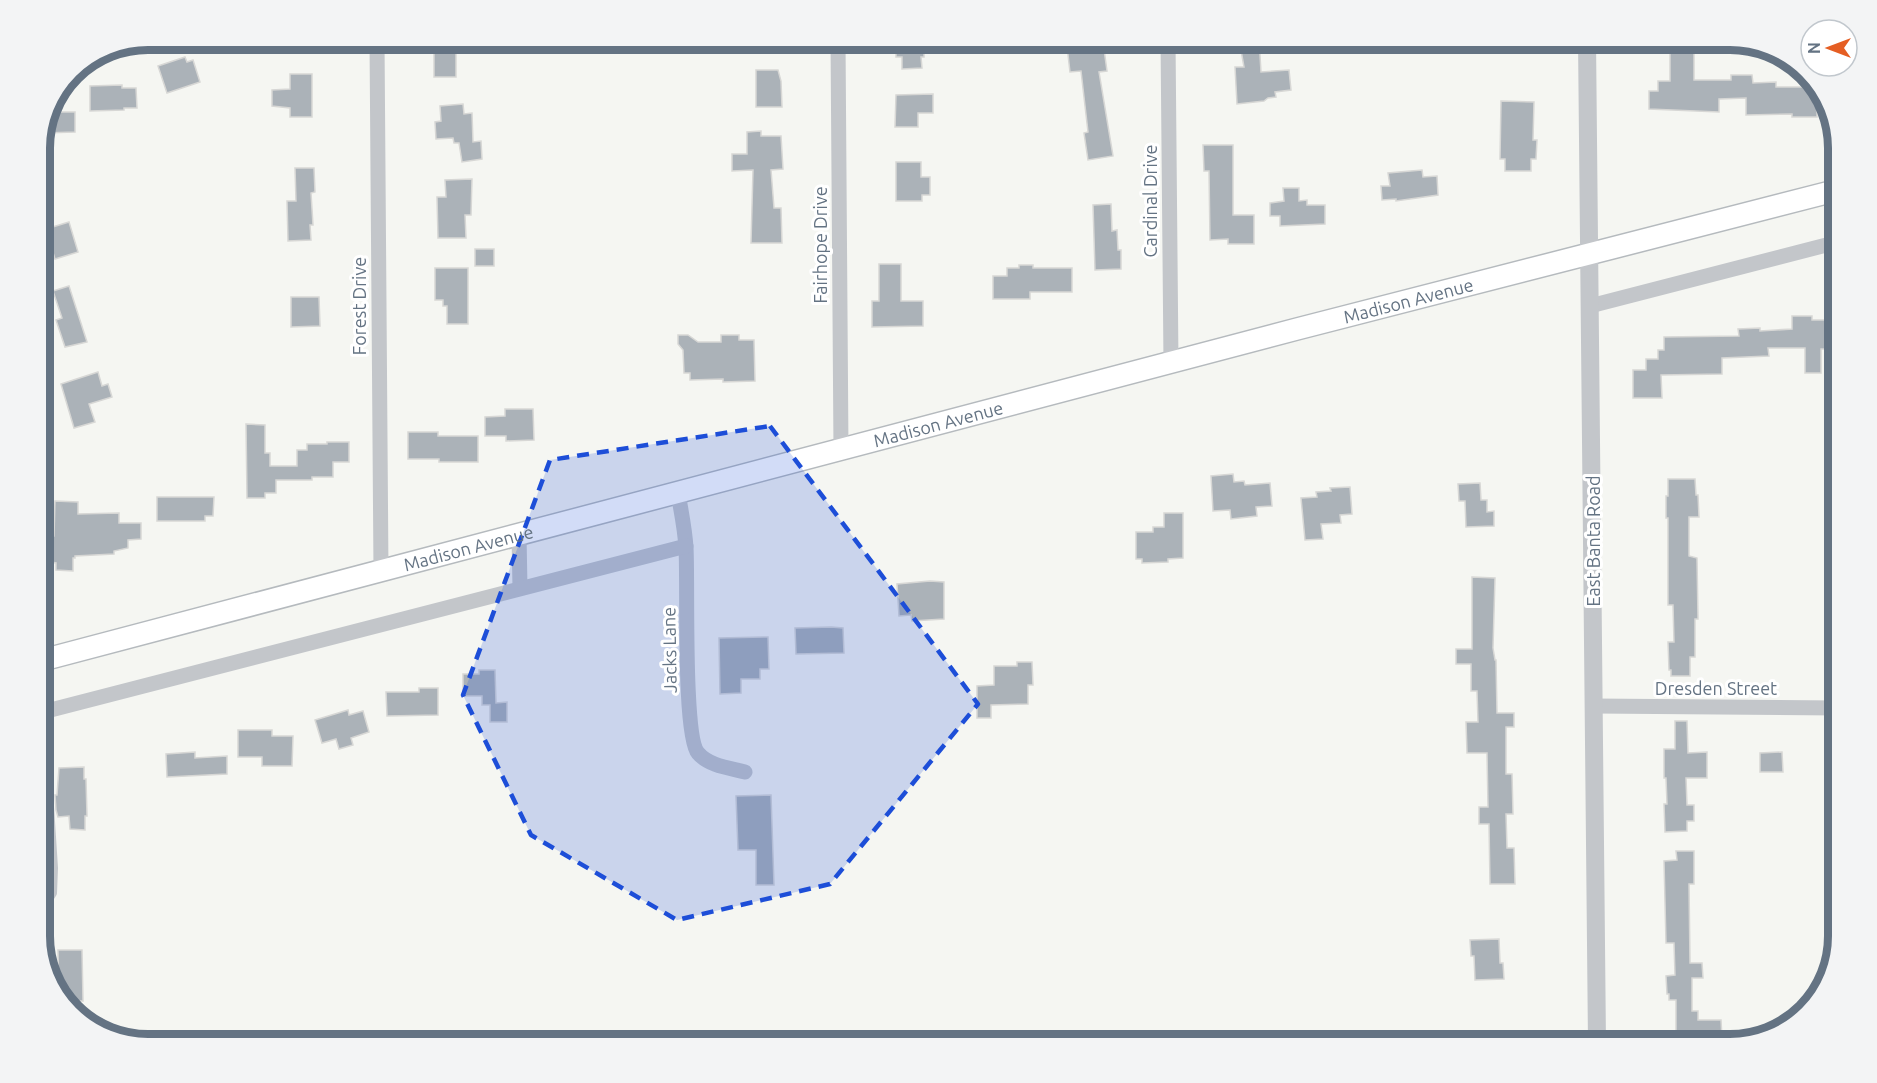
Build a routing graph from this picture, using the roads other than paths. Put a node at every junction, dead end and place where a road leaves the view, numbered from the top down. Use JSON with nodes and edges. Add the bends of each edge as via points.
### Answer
{"nodes":[{"id":1,"x":377,"y":50,"type":"edge"},
{"id":2,"x":838,"y":50,"type":"edge"},
{"id":3,"x":1168,"y":50,"type":"edge"},
{"id":4,"x":1587,"y":50,"type":"edge"},
{"id":5,"x":1827,"y":193,"type":"edge"},
{"id":6,"x":1827,"y":245,"type":"edge"},
{"id":7,"x":1590,"y":253,"type":"junction"},
{"id":8,"x":1590,"y":306,"type":"junction"},
{"id":9,"x":1171,"y":363,"type":"junction"},
{"id":10,"x":841,"y":450,"type":"junction"},
{"id":11,"x":678,"y":493,"type":"junction"},
{"id":12,"x":519,"y":535,"type":"junction"},
{"id":13,"x":686,"y":546,"type":"junction"},
{"id":14,"x":381,"y":572,"type":"junction"},
{"id":15,"x":520,"y":588,"type":"junction"},
{"id":16,"x":50,"y":658,"type":"edge"},
{"id":17,"x":1594,"y":706,"type":"junction"},
{"id":18,"x":1828,"y":708,"type":"edge"},
{"id":19,"x":50,"y":710,"type":"edge"},
{"id":20,"x":745,"y":772,"type":"dead end"},
{"id":21,"x":50,"y":814,"type":"edge"},
{"id":22,"x":50,"y":897,"type":"edge"},
{"id":23,"x":1597,"y":1034,"type":"edge"}],
"edges":[{"from":1,"to":14,"type":"street","name":"Forest Drive"},
{"from":2,"to":10,"type":"street","name":"Fairhope Drive"},
{"from":3,"to":9,"type":"street","name":"Cardinal Drive"},
{"from":4,"to":7,"type":"street","name":"East Banta Road"},
{"from":5,"to":7,"type":"main road","name":"Madison Avenue"},
{"from":6,"to":8,"type":"street"},
{"from":7,"to":8,"type":"street","name":"East Banta Road"},
{"from":7,"to":9,"type":"main road","name":"Madison Avenue"},
{"from":8,"to":17,"type":"street","name":"East Banta Road"},
{"from":9,"to":10,"type":"main road","name":"Madison Avenue"},
{"from":10,"to":11,"type":"main road","name":"Madison Avenue"},
{"from":11,"to":12,"type":"main road","name":"Madison Avenue"},
{"from":11,"to":13,"type":"street","name":"Jacks Lane"},
{"from":12,"to":14,"type":"main road","name":"Madison Avenue"},
{"from":12,"to":15,"type":"street"},
{"from":13,"to":15,"type":"street"},
{"from":13,"to":20,"type":"street","name":"Jacks Lane","via":[[693,746],[706,760]]},
{"from":14,"to":16,"type":"main road","name":"Madison Avenue"},
{"from":15,"to":19,"type":"street"},
{"from":17,"to":18,"type":"street","name":"Dresden Street"},
{"from":17,"to":23,"type":"street","name":"East Banta Road"},
{"from":21,"to":22,"type":"lane","via":[[54,868]]}]}
